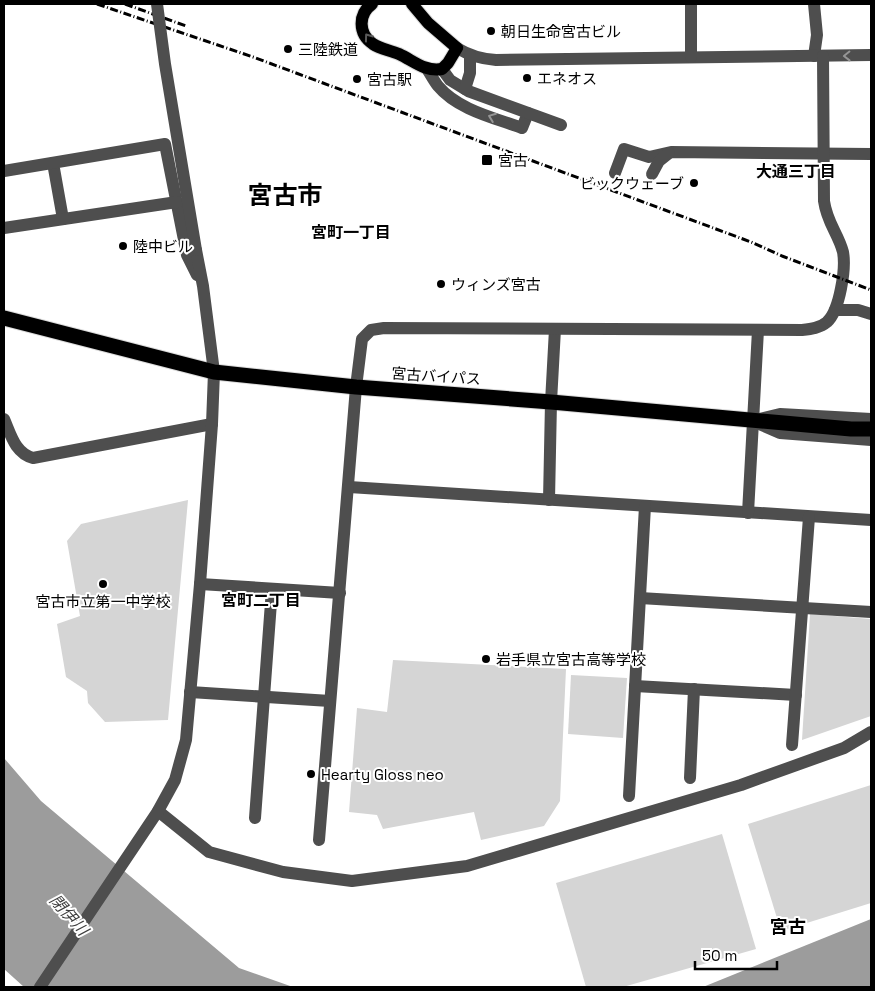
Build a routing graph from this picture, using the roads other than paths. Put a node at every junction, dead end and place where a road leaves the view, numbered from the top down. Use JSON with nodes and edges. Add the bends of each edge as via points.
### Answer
{"nodes":[{"id":1,"x":156,"y":4,"type":"edge"},
{"id":2,"x":368,"y":4,"type":"edge"},
{"id":3,"x":412,"y":4,"type":"edge"},
{"id":4,"x":691,"y":4,"type":"edge"},
{"id":5,"x":814,"y":4,"type":"edge"},
{"id":6,"x":457,"y":48,"type":"junction"},
{"id":7,"x":871,"y":55,"type":"edge"},
{"id":8,"x":470,"y":56,"type":"junction"},
{"id":9,"x":818,"y":56,"type":"junction"},
{"id":10,"x":691,"y":58,"type":"junction"},
{"id":11,"x":428,"y":69,"type":"junction"},
{"id":12,"x":442,"y":69,"type":"junction"},
{"id":13,"x":465,"y":89,"type":"junction"},
{"id":14,"x":528,"y":113,"type":"junction"},
{"id":15,"x":561,"y":124,"type":"dead end"},
{"id":16,"x":671,"y":152,"type":"junction"},
{"id":17,"x":823,"y":153,"type":"junction"},
{"id":18,"x":871,"y":154,"type":"edge"},
{"id":19,"x":53,"y":162,"type":"junction"},
{"id":20,"x":4,"y":170,"type":"edge"},
{"id":21,"x":615,"y":173,"type":"dead end"},
{"id":22,"x":652,"y":174,"type":"dead end"},
{"id":23,"x":177,"y":202,"type":"junction"},
{"id":24,"x":64,"y":219,"type":"junction"},
{"id":25,"x":4,"y":228,"type":"edge"},
{"id":26,"x":203,"y":286,"type":"junction"},
{"id":27,"x":835,"y":310,"type":"junction"},
{"id":28,"x":871,"y":314,"type":"edge"},
{"id":29,"x":4,"y":318,"type":"edge"},
{"id":30,"x":555,"y":329,"type":"junction"},
{"id":31,"x":758,"y":330,"type":"junction"},
{"id":32,"x":214,"y":372,"type":"junction"},
{"id":33,"x":356,"y":387,"type":"junction"},
{"id":34,"x":550,"y":402,"type":"junction"},
{"id":35,"x":4,"y":419,"type":"edge"},
{"id":36,"x":871,"y":419,"type":"edge"},
{"id":37,"x":753,"y":421,"type":"junction"},
{"id":38,"x":212,"y":424,"type":"junction"},
{"id":39,"x":871,"y":429,"type":"edge"},
{"id":40,"x":871,"y":440,"type":"edge"},
{"id":41,"x":349,"y":487,"type":"junction"},
{"id":42,"x":549,"y":500,"type":"junction"},
{"id":43,"x":645,"y":506,"type":"junction"},
{"id":44,"x":748,"y":513,"type":"junction"},
{"id":45,"x":809,"y":517,"type":"junction"},
{"id":46,"x":871,"y":520,"type":"edge"},
{"id":47,"x":200,"y":584,"type":"junction"},
{"id":48,"x":272,"y":589,"type":"junction"},
{"id":49,"x":340,"y":593,"type":"junction"},
{"id":50,"x":640,"y":598,"type":"junction"},
{"id":51,"x":802,"y":608,"type":"junction"},
{"id":52,"x":871,"y":612,"type":"edge"},
{"id":53,"x":635,"y":686,"type":"junction"},
{"id":54,"x":694,"y":689,"type":"junction"},
{"id":55,"x":190,"y":692,"type":"junction"},
{"id":56,"x":796,"y":695,"type":"junction"},
{"id":57,"x":264,"y":697,"type":"junction"},
{"id":58,"x":330,"y":701,"type":"junction"},
{"id":59,"x":871,"y":732,"type":"edge"},
{"id":60,"x":792,"y":745,"type":"dead end"},
{"id":61,"x":690,"y":778,"type":"dead end"},
{"id":62,"x":629,"y":796,"type":"dead end"},
{"id":63,"x":158,"y":811,"type":"junction"},
{"id":64,"x":256,"y":818,"type":"dead end"},
{"id":65,"x":319,"y":840,"type":"dead end"},
{"id":66,"x":40,"y":987,"type":"edge"}],
"edges":[{"from":1,"to":26,"type":"street","bridge":true},
{"from":11,"to":2,"type":"main road","one_way":true,"via":[[368,39],[361,27]]},
{"from":3,"to":6,"type":"main road"},
{"from":4,"to":10,"type":"street"},
{"from":5,"to":9,"type":"street"},
{"from":6,"to":8,"type":"street"},
{"from":6,"to":12,"type":"main road"},
{"from":7,"to":9,"type":"street","one_way":true},
{"from":8,"to":10,"type":"street","via":[[496,60]]},
{"from":8,"to":13,"type":"street","via":[[470,73]]},
{"from":9,"to":10,"type":"street"},
{"from":9,"to":17,"type":"street"},
{"from":11,"to":12,"type":"main road"},
{"from":14,"to":11,"type":"street","one_way":true,"via":[[522,128],[471,109],[439,87]]},
{"from":12,"to":13,"type":"street","via":[[450,80]]},
{"from":13,"to":14,"type":"street"},
{"from":14,"to":15,"type":"street"},
{"from":16,"to":17,"type":"street"},
{"from":16,"to":21,"type":"street","via":[[649,157],[624,148]]},
{"from":16,"to":22,"type":"street","via":[[659,161]]},
{"from":17,"to":18,"type":"street"},
{"from":17,"to":27,"type":"street","via":[[826,212],[843,254],[843,272]]},
{"from":19,"to":20,"type":"street"},
{"from":19,"to":23,"type":"street","via":[[165,144]]},
{"from":19,"to":24,"type":"street"},
{"from":23,"to":24,"type":"street"},
{"from":23,"to":26,"type":"street","via":[[187,255]]},
{"from":24,"to":25,"type":"street"},
{"from":26,"to":32,"type":"street"},
{"from":27,"to":28,"type":"street","via":[[858,310]]},
{"from":27,"to":31,"type":"street","via":[[827,322],[811,329]]},
{"from":29,"to":32,"type":"highway","name":"宮古バイパス"},
{"from":30,"to":31,"type":"street"},
{"from":30,"to":33,"type":"street","via":[[371,330],[362,339]]},
{"from":30,"to":34,"type":"street"},
{"from":31,"to":37,"type":"street"},
{"from":32,"to":33,"type":"highway","name":"宮古バイパス"},
{"from":32,"to":38,"type":"street"},
{"from":33,"to":34,"type":"highway","name":"宮古バイパス"},
{"from":33,"to":41,"type":"street"},
{"from":34,"to":37,"type":"highway","name":"宮古バイパス"},
{"from":34,"to":42,"type":"street"},
{"from":35,"to":38,"type":"street","via":[[18,450],[34,458]]},
{"from":36,"to":37,"type":"street","via":[[780,414]]},
{"from":37,"to":39,"type":"highway","name":"宮古バイパス"},
{"from":37,"to":40,"type":"street","via":[[780,433]]},
{"from":37,"to":44,"type":"street"},
{"from":38,"to":47,"type":"street"},
{"from":41,"to":42,"type":"street"},
{"from":41,"to":49,"type":"street"},
{"from":42,"to":43,"type":"street"},
{"from":43,"to":44,"type":"street"},
{"from":43,"to":50,"type":"street"},
{"from":44,"to":45,"type":"street"},
{"from":45,"to":46,"type":"street"},
{"from":45,"to":51,"type":"street"},
{"from":47,"to":48,"type":"street"},
{"from":47,"to":55,"type":"street"},
{"from":48,"to":49,"type":"street"},
{"from":48,"to":57,"type":"street"},
{"from":49,"to":58,"type":"street"},
{"from":50,"to":51,"type":"street"},
{"from":50,"to":53,"type":"street"},
{"from":51,"to":52,"type":"street"},
{"from":51,"to":56,"type":"street"},
{"from":53,"to":54,"type":"street"},
{"from":53,"to":62,"type":"street"},
{"from":54,"to":56,"type":"street"},
{"from":54,"to":61,"type":"street"},
{"from":55,"to":57,"type":"street"},
{"from":55,"to":63,"type":"street","via":[[186,740],[176,780]]},
{"from":56,"to":60,"type":"street"},
{"from":57,"to":58,"type":"street"},
{"from":57,"to":64,"type":"street"},
{"from":58,"to":65,"type":"street"},
{"from":59,"to":63,"type":"street","via":[[844,748],[741,785],[467,866],[352,881],[283,872],[210,852]]},
{"from":63,"to":66,"type":"street"}]}
